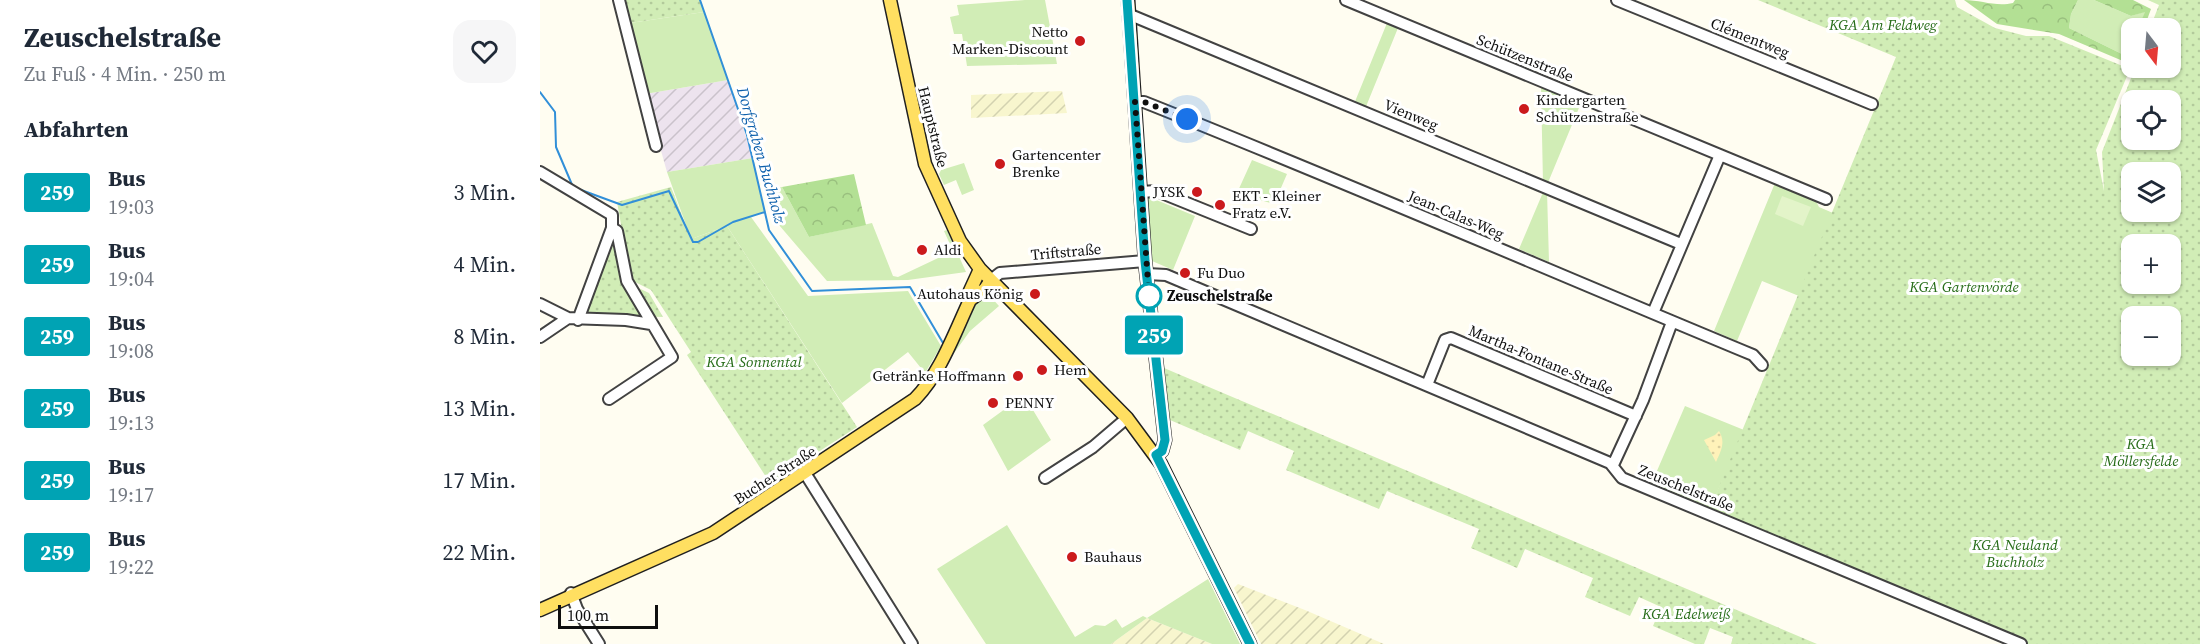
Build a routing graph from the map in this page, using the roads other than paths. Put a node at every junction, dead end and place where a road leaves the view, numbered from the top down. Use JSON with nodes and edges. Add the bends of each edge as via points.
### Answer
{"nodes":[{"id":1,"x":619,"y":0,"type":"edge"},
{"id":2,"x":890,"y":0,"type":"edge"},
{"id":3,"x":1128,"y":0,"type":"edge"},
{"id":4,"x":1346,"y":0,"type":"edge"},
{"id":5,"x":1617,"y":0,"type":"edge"},
{"id":6,"x":1128,"y":14,"type":"junction"},
{"id":7,"x":1135,"y":102,"type":"junction"},
{"id":8,"x":1872,"y":104,"type":"dead end"},
{"id":9,"x":656,"y":146,"type":"dead end"},
{"id":10,"x":1720,"y":155,"type":"junction"},
{"id":11,"x":540,"y":172,"type":"edge"},
{"id":12,"x":1140,"y":192,"type":"junction"},
{"id":13,"x":1826,"y":198,"type":"dead end"},
{"id":14,"x":612,"y":228,"type":"junction"},
{"id":15,"x":1251,"y":229,"type":"dead end"},
{"id":16,"x":1681,"y":244,"type":"junction"},
{"id":17,"x":1145,"y":261,"type":"junction"},
{"id":18,"x":980,"y":269,"type":"junction"},
{"id":19,"x":1147,"y":274,"type":"junction"},
{"id":20,"x":991,"y":280,"type":"junction"},
{"id":21,"x":970,"y":300,"type":"junction"},
{"id":22,"x":544,"y":306,"type":"edge"},
{"id":23,"x":1653,"y":313,"type":"junction"},
{"id":24,"x":573,"y":319,"type":"junction"},
{"id":25,"x":1672,"y":322,"type":"junction"},
{"id":26,"x":651,"y":324,"type":"junction"},
{"id":27,"x":544,"y":334,"type":"edge"},
{"id":28,"x":1762,"y":365,"type":"dead end"},
{"id":29,"x":1426,"y":385,"type":"junction"},
{"id":30,"x":609,"y":399,"type":"dead end"},
{"id":31,"x":1636,"y":416,"type":"junction"},
{"id":32,"x":1127,"y":418,"type":"junction"},
{"id":33,"x":1156,"y":455,"type":"junction"},
{"id":34,"x":1613,"y":465,"type":"junction"},
{"id":35,"x":805,"y":472,"type":"junction"},
{"id":36,"x":1045,"y":478,"type":"dead end"},
{"id":37,"x":571,"y":593,"type":"junction"},
{"id":38,"x":540,"y":610,"type":"edge"},
{"id":39,"x":599,"y":644,"type":"edge"},
{"id":40,"x":912,"y":644,"type":"edge"},
{"id":41,"x":1250,"y":644,"type":"edge"},
{"id":42,"x":2021,"y":644,"type":"edge"}],
"edges":[{"from":1,"to":9,"type":"street"},
{"from":2,"to":18,"type":"main road","name":"Hauptstraße","via":[[925,164],[960,241]]},
{"from":3,"to":6,"type":"main road"},
{"from":4,"to":10,"type":"street","name":"Schützenstraße"},
{"from":5,"to":8,"type":"street","name":"Clémentweg"},
{"from":6,"to":7,"type":"main road"},
{"from":6,"to":16,"type":"street","name":"Vienweg"},
{"from":7,"to":12,"type":"main road"},
{"from":7,"to":23,"type":"street","name":"Jean-Calas-Weg","via":[[1144,102],[1230,136]]},
{"from":10,"to":13,"type":"street","name":"Schützenstraße"},
{"from":10,"to":16,"type":"street"},
{"from":11,"to":14,"type":"street","via":[[605,208],[612,214]]},
{"from":12,"to":15,"type":"street","via":[[1157,191]]},
{"from":12,"to":17,"type":"main road"},
{"from":14,"to":24,"type":"street"},
{"from":14,"to":26,"type":"street","via":[[617,231],[627,281]]},
{"from":16,"to":23,"type":"street"},
{"from":17,"to":19,"type":"main road"},
{"from":17,"to":20,"type":"street","name":"Triftstraße","via":[[1000,273]]},
{"from":18,"to":20,"type":"main road","name":"Hauptstraße"},
{"from":18,"to":21,"type":"main road","name":"Bucher Straße","via":[[969,293]]},
{"from":19,"to":29,"type":"street","name":"Zeuschelstraße","via":[[1166,275]]},
{"from":19,"to":33,"type":"main road","via":[[1165,440],[1162,451]]},
{"from":20,"to":21,"type":"main road","name":"Bucher Straße"},
{"from":20,"to":32,"type":"main road","name":"Hauptstraße"},
{"from":21,"to":35,"type":"main road","name":"Bucher Straße","via":[[923,391]]},
{"from":22,"to":24,"type":"street"},
{"from":22,"to":27,"type":"street"},
{"from":23,"to":25,"type":"street","name":"Jean-Calas-Weg"},
{"from":24,"to":26,"type":"street"},
{"from":24,"to":27,"type":"street"},
{"from":25,"to":28,"type":"street","name":"Jean-Calas-Weg","via":[[1753,356]]},
{"from":25,"to":31,"type":"street"},
{"from":26,"to":30,"type":"street","via":[[672,357]]},
{"from":29,"to":31,"type":"street","name":"Martha-Fontane-Straße","via":[[1445,340],[1451,338]]},
{"from":29,"to":34,"type":"street","name":"Zeuschelstraße"},
{"from":31,"to":34,"type":"street"},
{"from":32,"to":33,"type":"main road","name":"Hauptstraße"},
{"from":32,"to":36,"type":"street","via":[[1093,447]]},
{"from":33,"to":41,"type":"main road","name":"Hauptstraße"},
{"from":34,"to":42,"type":"street","name":"Zeuschelstraße","via":[[1622,478]]},
{"from":35,"to":37,"type":"main road","name":"Bucher Straße","via":[[707,536]]},
{"from":35,"to":40,"type":"street"},
{"from":37,"to":38,"type":"main road","name":"Bucher Straße"},
{"from":37,"to":39,"type":"street"}]}
